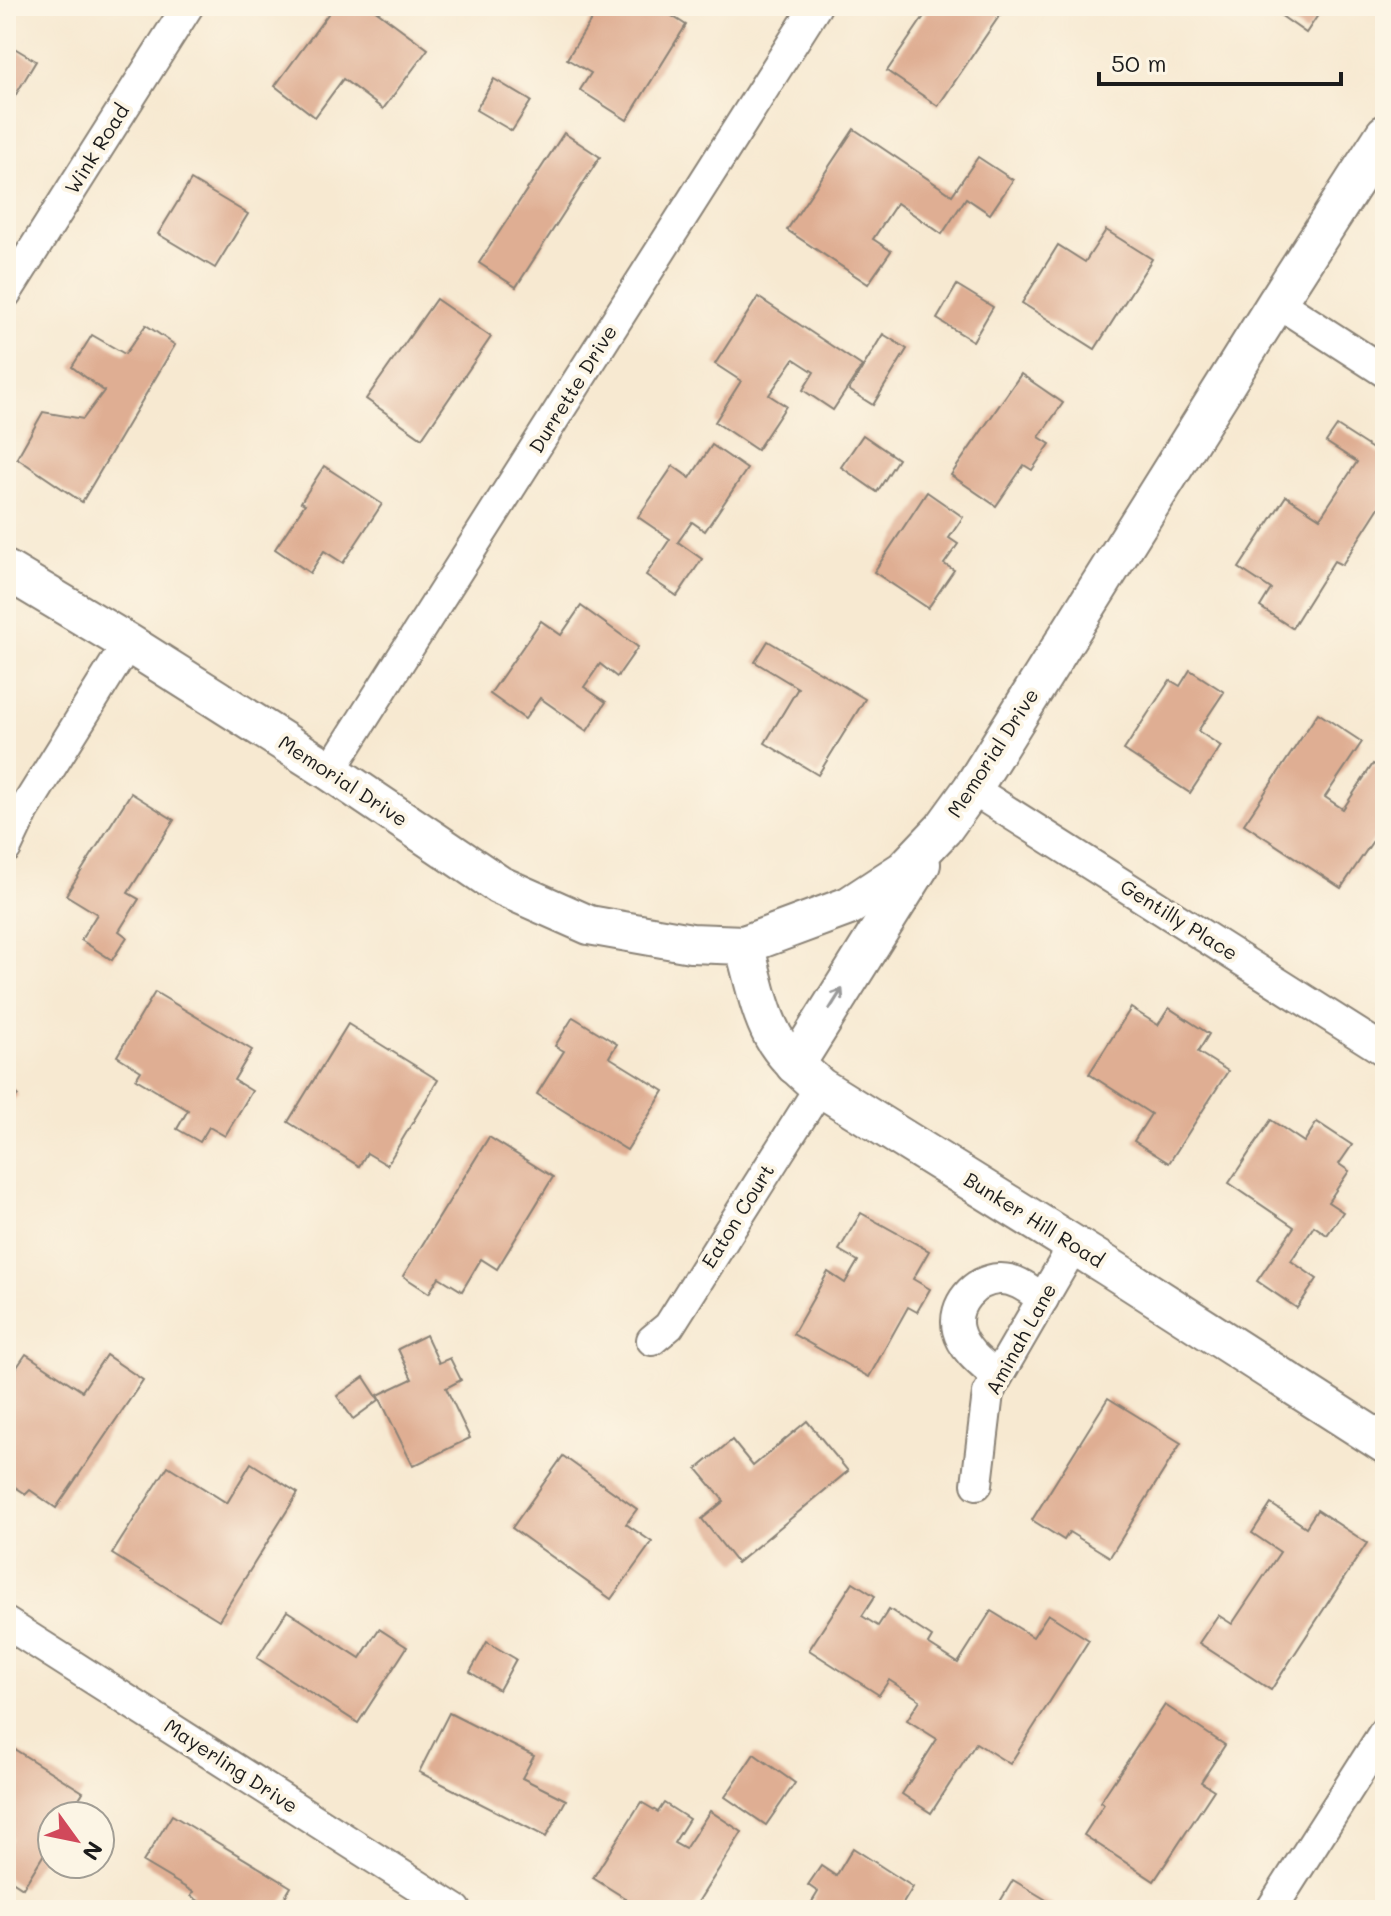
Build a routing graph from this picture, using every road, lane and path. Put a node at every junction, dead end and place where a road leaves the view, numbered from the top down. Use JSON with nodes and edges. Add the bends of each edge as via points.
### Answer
{"nodes":[{"id":1,"x":188,"y":6,"type":"edge"},
{"id":2,"x":816,"y":6,"type":"edge"},
{"id":3,"x":1385,"y":134,"type":"edge"},
{"id":4,"x":6,"y":293,"type":"edge"},
{"id":5,"x":1277,"y":302,"type":"junction"},
{"id":6,"x":1385,"y":372,"type":"edge"},
{"id":7,"x":6,"y":570,"type":"edge"},
{"id":8,"x":128,"y":643,"type":"junction"},
{"id":9,"x":330,"y":771,"type":"junction"},
{"id":10,"x":972,"y":789,"type":"junction"},
{"id":11,"x":943,"y":829,"type":"junction"},
{"id":12,"x":6,"y":848,"type":"edge"},
{"id":13,"x":744,"y":945,"type":"junction"},
{"id":14,"x":1385,"y":1051,"type":"edge"},
{"id":15,"x":807,"y":1076,"type":"junction"},
{"id":16,"x":1074,"y":1245,"type":"junction"},
{"id":17,"x":1043,"y":1299,"type":"junction"},
{"id":18,"x":652,"y":1340,"type":"dead end"},
{"id":19,"x":997,"y":1377,"type":"junction"},
{"id":20,"x":1385,"y":1444,"type":"edge"},
{"id":21,"x":977,"y":1484,"type":"dead end"},
{"id":22,"x":6,"y":1623,"type":"edge"},
{"id":23,"x":1385,"y":1731,"type":"edge"},
{"id":24,"x":423,"y":1901,"type":"edge"},
{"id":25,"x":456,"y":1910,"type":"edge"},
{"id":26,"x":1271,"y":1910,"type":"edge"}],
"edges":[{"from":1,"to":4,"type":"street","name":"Wink Road"},
{"from":2,"to":9,"type":"street","name":"Durrette Drive"},
{"from":3,"to":5,"type":"street","name":"Memorial Drive"},
{"from":5,"to":6,"type":"street"},
{"from":5,"to":10,"type":"street","name":"Memorial Drive"},
{"from":7,"to":8,"type":"street","name":"Memorial Drive"},
{"from":8,"to":9,"type":"street","name":"Memorial Drive"},
{"from":8,"to":12,"type":"street"},
{"from":9,"to":13,"type":"street","name":"Memorial Drive","via":[[499,885],[589,925],[691,943]]},
{"from":10,"to":11,"type":"street","name":"Memorial Drive"},
{"from":10,"to":14,"type":"street","name":"Gentilly Place"},
{"from":11,"to":13,"type":"street","name":"Memorial Drive","via":[[904,870],[849,906]]},
{"from":15,"to":11,"type":"street","one_way":true},
{"from":13,"to":15,"type":"street","name":"Bunker Hill Road","via":[[773,1037]]},
{"from":15,"to":16,"type":"street","name":"Bunker Hill Road"},
{"from":15,"to":18,"type":"street","name":"Eaton Court","via":[[669,1326]]},
{"from":16,"to":17,"type":"street","name":"Aminah Lane"},
{"from":16,"to":20,"type":"street","name":"Bunker Hill Road"},
{"from":17,"to":19,"type":"street","name":"Aminah Lane"},
{"from":17,"to":19,"type":"street","via":[[1023,1284],[1000,1279],[977,1285],[960,1304],[958,1329],[967,1349]]},
{"from":19,"to":21,"type":"street","name":"Aminah Lane","via":[[988,1393]]},
{"from":22,"to":24,"type":"street","name":"Mayerling Drive"},
{"from":23,"to":26,"type":"street"},
{"from":24,"to":25,"type":"street","name":"Mayerling Drive"}]}
